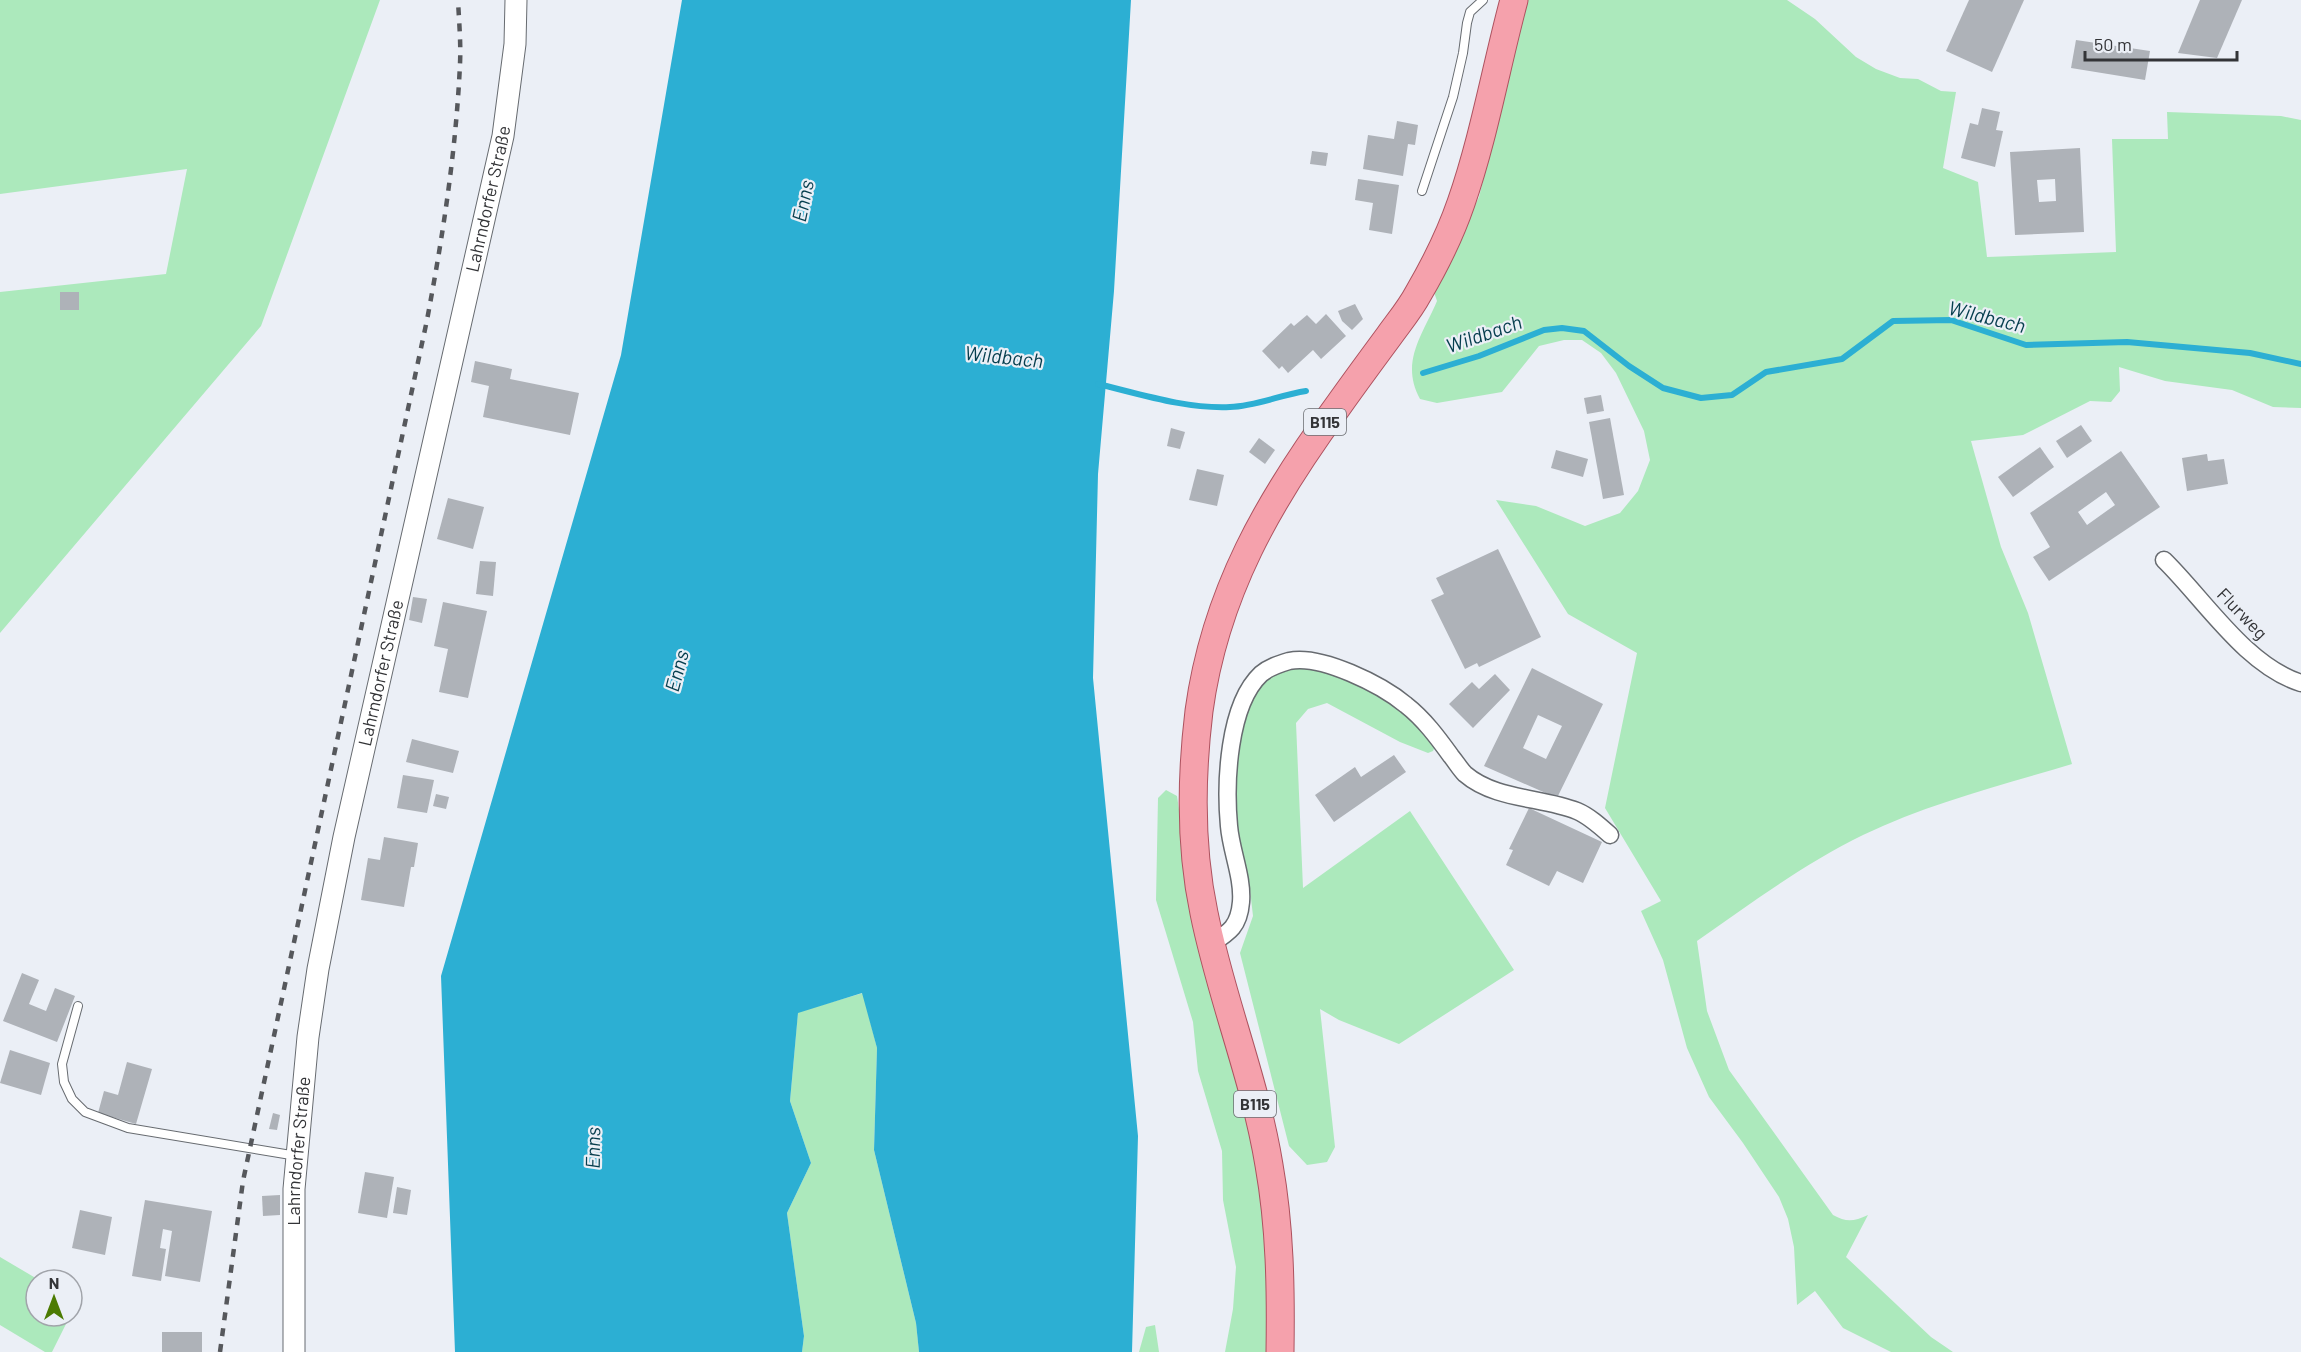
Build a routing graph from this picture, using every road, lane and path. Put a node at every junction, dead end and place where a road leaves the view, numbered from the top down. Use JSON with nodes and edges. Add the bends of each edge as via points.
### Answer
{"nodes":[{"id":1,"x":516,"y":0,"type":"edge"},
{"id":2,"x":1483,"y":0,"type":"edge"},
{"id":3,"x":1511,"y":1,"type":"edge"},
{"id":4,"x":1422,"y":191,"type":"dead end"},
{"id":5,"x":2164,"y":560,"type":"dead end"},
{"id":6,"x":2301,"y":683,"type":"edge"},
{"id":7,"x":1610,"y":834,"type":"dead end"},
{"id":8,"x":1211,"y":944,"type":"junction"},
{"id":9,"x":78,"y":1006,"type":"dead end"},
{"id":10,"x":297,"y":1156,"type":"junction"},
{"id":11,"x":294,"y":1352,"type":"edge"},
{"id":12,"x":1280,"y":1352,"type":"edge"}],
"edges":[{"from":1,"to":10,"type":"street","name":"Lahrndorfer Straße","via":[[515,44],[503,136],[364,746],[320,958]]},
{"from":2,"to":4,"type":"lane","via":[[1470,12],[1453,97]]},
{"from":3,"to":8,"type":"main road","number":"B115","via":[[1464,193],[1441,253],[1416,300],[1282,484],[1258,527],[1223,610],[1208,661],[1194,758],[1196,861]]},
{"from":5,"to":6,"type":"street","name":"Flurweg","via":[[2257,657],[2273,670]]},
{"from":7,"to":8,"type":"street","via":[[1577,811],[1485,786],[1465,774],[1406,705],[1376,686],[1324,664],[1297,660],[1276,664],[1250,687],[1237,715],[1229,763],[1229,826],[1241,900],[1231,931]]},
{"from":8,"to":12,"type":"main road","number":"B115","via":[[1269,1162],[1278,1229]]},
{"from":9,"to":10,"type":"lane","via":[[62,1064],[64,1082],[72,1099],[85,1112],[128,1128]]},
{"from":10,"to":11,"type":"street","name":"Lahrndorfer Straße"}]}
